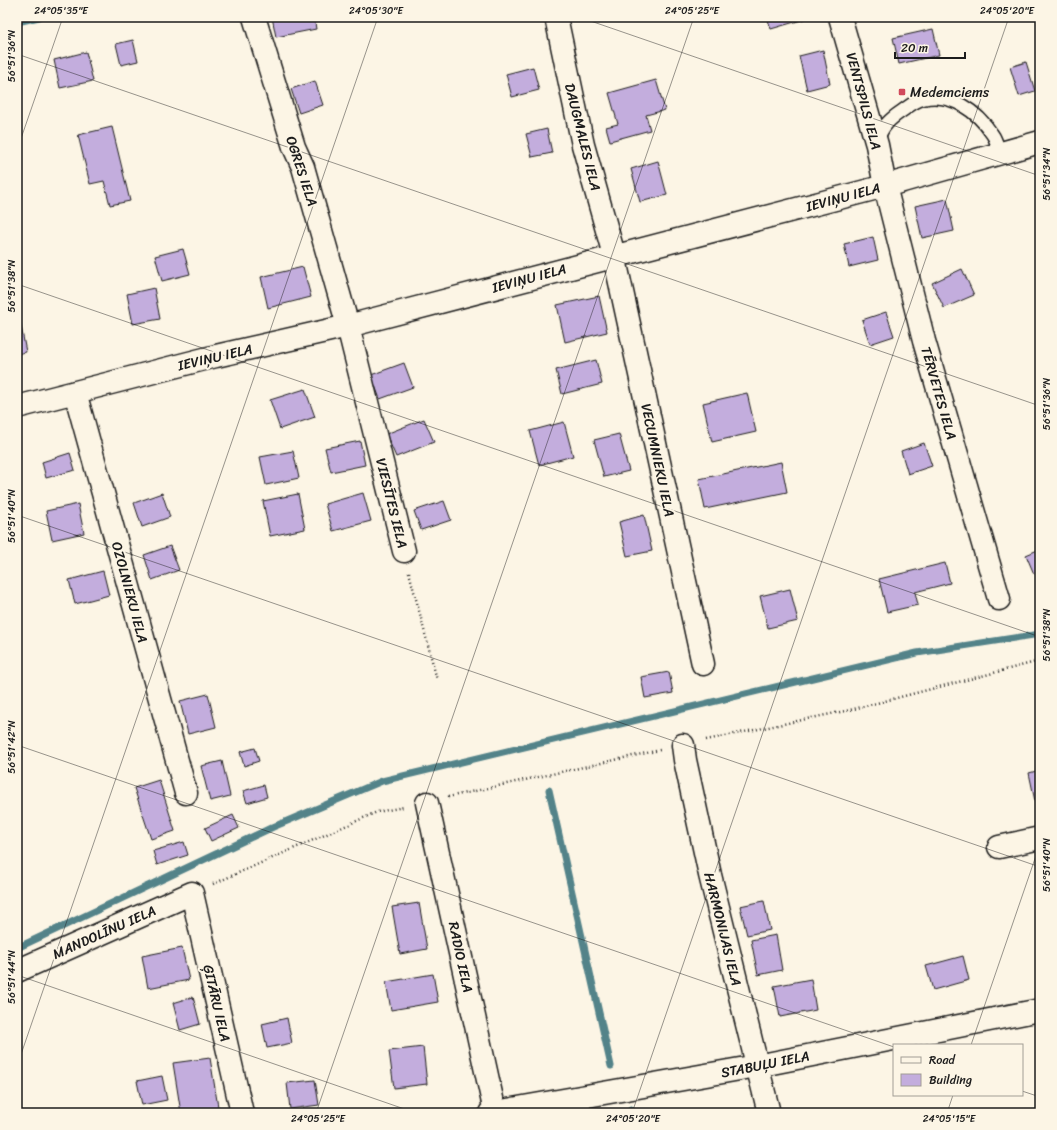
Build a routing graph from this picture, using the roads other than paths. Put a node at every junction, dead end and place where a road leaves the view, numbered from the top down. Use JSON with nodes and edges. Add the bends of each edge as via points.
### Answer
{"nodes":[{"id":1,"x":254,"y":17,"type":"edge"},
{"id":2,"x":556,"y":17,"type":"edge"},
{"id":3,"x":840,"y":17,"type":"edge"},
{"id":4,"x":1040,"y":142,"type":"edge"},
{"id":5,"x":877,"y":145,"type":"junction"},
{"id":6,"x":1000,"y":154,"type":"junction"},
{"id":7,"x":885,"y":186,"type":"junction"},
{"id":8,"x":614,"y":255,"type":"junction"},
{"id":9,"x":348,"y":326,"type":"junction"},
{"id":10,"x":75,"y":392,"type":"junction"},
{"id":11,"x":17,"y":407,"type":"edge"},
{"id":12,"x":404,"y":551,"type":"road end"},
{"id":13,"x":999,"y":599,"type":"dead end"},
{"id":14,"x":703,"y":664,"type":"dead end"},
{"id":15,"x":683,"y":745,"type":"road end"},
{"id":16,"x":186,"y":793,"type":"dead end"},
{"id":17,"x":427,"y":803,"type":"road end"},
{"id":18,"x":1040,"y":838,"type":"edge"},
{"id":19,"x":999,"y":847,"type":"dead end"},
{"id":20,"x":192,"y":893,"type":"joint"},
{"id":21,"x":17,"y":971,"type":"edge"},
{"id":22,"x":1040,"y":1010,"type":"edge"},
{"id":23,"x":757,"y":1066,"type":"junction"},
{"id":24,"x":242,"y":1113,"type":"edge"},
{"id":25,"x":492,"y":1113,"type":"edge"},
{"id":26,"x":769,"y":1113,"type":"edge"}],
"edges":[{"from":1,"to":9,"type":"street","name":"OGRES IELA","via":[[302,167]]},
{"from":2,"to":8,"type":"street","name":"DAUGMALES IELA","via":[[583,145]]},
{"from":3,"to":5,"type":"street","name":"VENTSPILS IELA"},
{"from":4,"to":6,"type":"street","name":"IEVIŅU IELA"},
{"from":5,"to":6,"type":"lane","via":[[880,133],[900,112],[922,99],[940,97],[970,109],[993,134]]},
{"from":5,"to":7,"type":"street","name":"VENTSPILS IELA"},
{"from":6,"to":7,"type":"street","name":"IEVIŅU IELA"},
{"from":7,"to":8,"type":"street","name":"IEVIŅU IELA"},
{"from":7,"to":13,"type":"street","name":"TĒRVETES IELA","via":[[924,341]]},
{"from":8,"to":9,"type":"street","name":"IEVIŅU IELA"},
{"from":8,"to":14,"type":"street","name":"VECUMNIEKU IELA"},
{"from":9,"to":10,"type":"street","name":"IEVIŅU IELA"},
{"from":9,"to":12,"type":"street","name":"VIESĪTES IELA"},
{"from":10,"to":11,"type":"street","name":"IEVIŅU IELA"},
{"from":10,"to":16,"type":"street","name":"OZOLNIEKU IELA"},
{"from":15,"to":23,"type":"street","name":"HARMONIJAS IELA","via":[[710,875]]},
{"from":17,"to":25,"type":"street","name":"RADIO IELA"},
{"from":18,"to":19,"type":"street"},
{"from":20,"to":21,"type":"street","name":"MANDOLĪNU IELA"},
{"from":20,"to":24,"type":"street","name":"ĢITĀRU IELA"},
{"from":22,"to":23,"type":"street","name":"STABUĻU IELA"},
{"from":23,"to":25,"type":"street","name":"STABUĻU IELA"},
{"from":23,"to":26,"type":"street","name":"HARMONIJAS IELA"}]}
